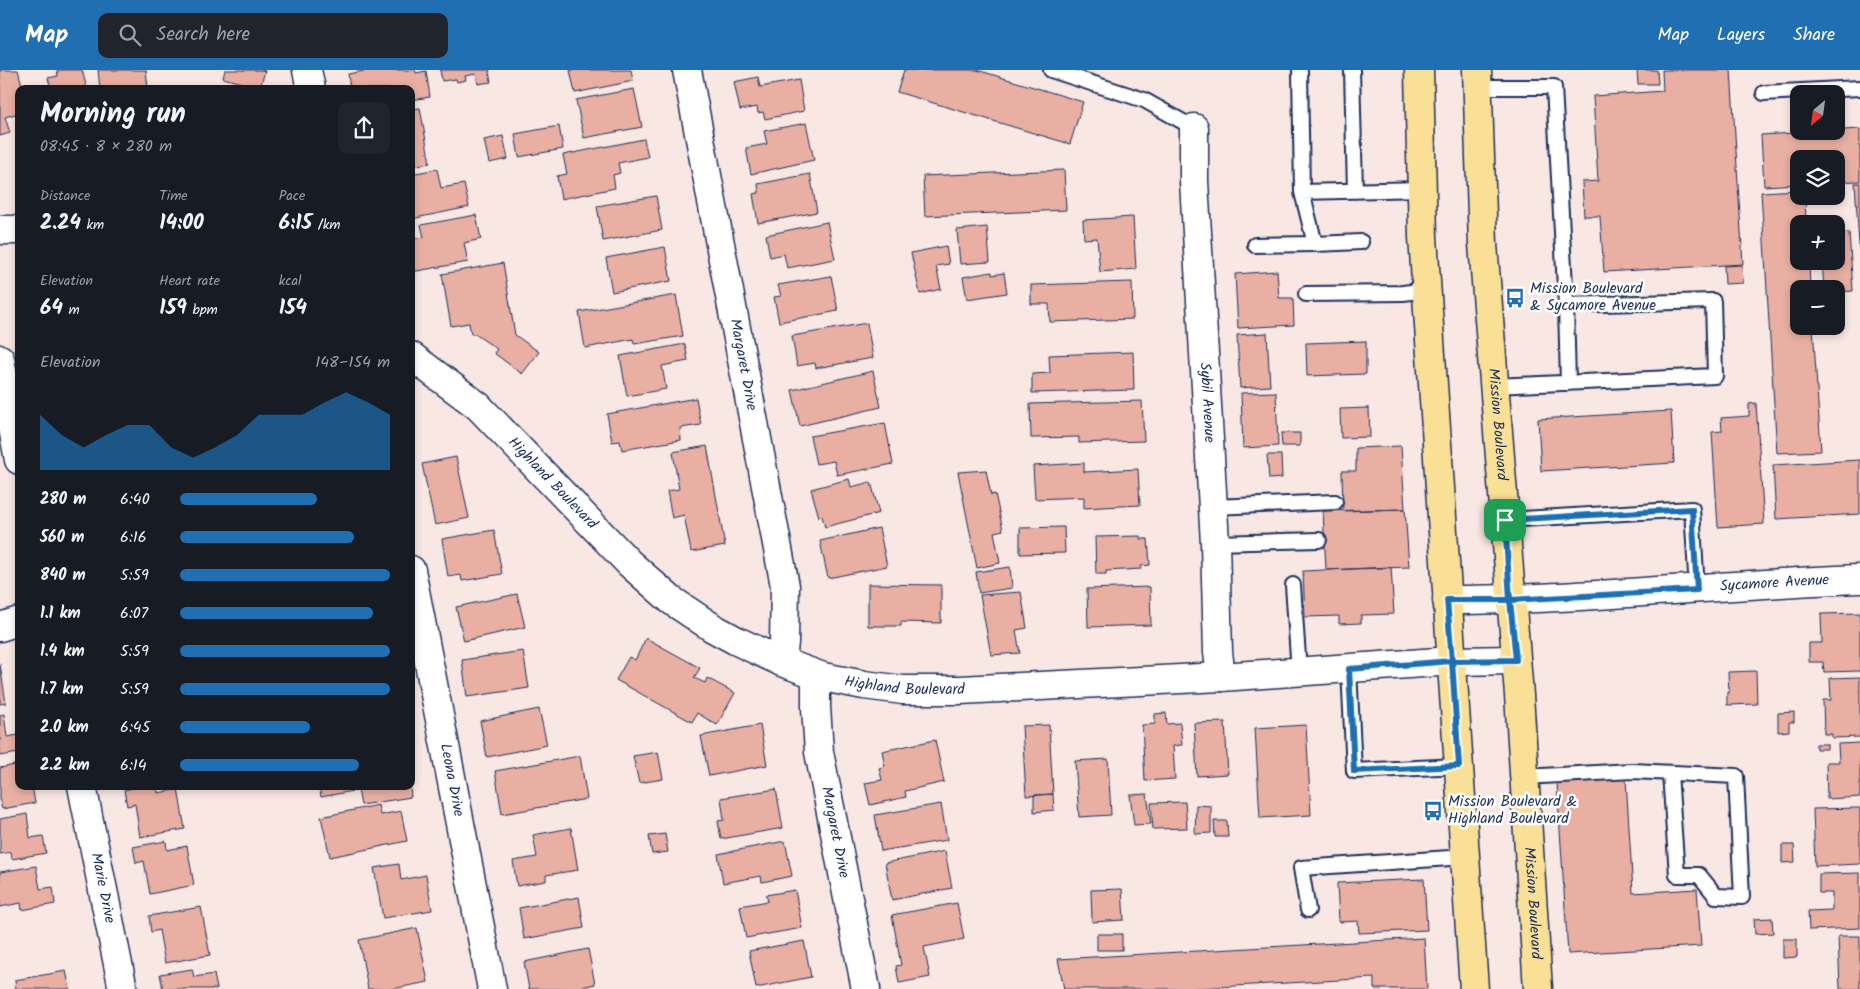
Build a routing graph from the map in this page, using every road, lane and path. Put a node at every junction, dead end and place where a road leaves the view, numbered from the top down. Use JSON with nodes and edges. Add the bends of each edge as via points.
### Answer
{"nodes":[{"id":1,"x":307,"y":70,"type":"edge"},
{"id":2,"x":687,"y":70,"type":"edge"},
{"id":3,"x":1051,"y":70,"type":"edge"},
{"id":4,"x":1300,"y":70,"type":"edge"},
{"id":5,"x":1352,"y":70,"type":"edge"},
{"id":6,"x":1419,"y":70,"type":"edge"},
{"id":7,"x":1477,"y":79,"type":"edge"},
{"id":8,"x":310,"y":85,"type":"edge"},
{"id":9,"x":1860,"y":88,"type":"edge"},
{"id":10,"x":1764,"y":93,"type":"dead end"},
{"id":11,"x":1194,"y":128,"type":"joint"},
{"id":12,"x":1422,"y":190,"type":"junction"},
{"id":13,"x":1355,"y":191,"type":"junction"},
{"id":14,"x":1302,"y":192,"type":"junction"},
{"id":15,"x":0,"y":230,"type":"edge"},
{"id":16,"x":15,"y":230,"type":"edge"},
{"id":17,"x":1361,"y":242,"type":"dead end"},
{"id":18,"x":1315,"y":244,"type":"junction"},
{"id":19,"x":1256,"y":245,"type":"dead end"},
{"id":20,"x":1427,"y":290,"type":"junction"},
{"id":21,"x":1306,"y":294,"type":"dead end"},
{"id":22,"x":1566,"y":305,"type":"junction"},
{"id":23,"x":0,"y":359,"type":"edge"},
{"id":24,"x":415,"y":359,"type":"edge"},
{"id":25,"x":1568,"y":383,"type":"junction"},
{"id":26,"x":1494,"y":386,"type":"junction"},
{"id":27,"x":4,"y":401,"type":"edge"},
{"id":28,"x":15,"y":444,"type":"edge"},
{"id":29,"x":1335,"y":502,"type":"dead end"},
{"id":30,"x":1213,"y":507,"type":"junction"},
{"id":31,"x":1505,"y":520,"type":"junction"},
{"id":32,"x":1319,"y":540,"type":"dead end"},
{"id":33,"x":1214,"y":543,"type":"junction"},
{"id":34,"x":1860,"y":579,"type":"edge"},
{"id":35,"x":1293,"y":586,"type":"dead end"},
{"id":36,"x":1697,"y":590,"type":"junction"},
{"id":37,"x":415,"y":591,"type":"edge"},
{"id":38,"x":1447,"y":600,"type":"junction"},
{"id":39,"x":1510,"y":600,"type":"junction"},
{"id":40,"x":15,"y":622,"type":"edge"},
{"id":41,"x":0,"y":626,"type":"edge"},
{"id":42,"x":1516,"y":660,"type":"junction"},
{"id":43,"x":1452,"y":661,"type":"junction"},
{"id":44,"x":782,"y":662,"type":"junction"},
{"id":45,"x":1349,"y":669,"type":"junction"},
{"id":46,"x":1299,"y":672,"type":"junction"},
{"id":47,"x":816,"y":675,"type":"junction"},
{"id":48,"x":1221,"y":677,"type":"junction"},
{"id":49,"x":1459,"y":766,"type":"junction"},
{"id":50,"x":1670,"y":773,"type":"junction"},
{"id":51,"x":1524,"y":778,"type":"junction"},
{"id":52,"x":83,"y":790,"type":"edge"},
{"id":53,"x":1465,"y":857,"type":"junction"},
{"id":54,"x":1308,"y":910,"type":"dead end"},
{"id":55,"x":123,"y":989,"type":"edge"},
{"id":56,"x":492,"y":989,"type":"edge"},
{"id":57,"x":866,"y":989,"type":"edge"},
{"id":58,"x":1474,"y":989,"type":"edge"},
{"id":59,"x":1538,"y":989,"type":"edge"}],
"edges":[{"from":1,"to":8,"type":"street"},
{"from":2,"to":44,"type":"street","name":"Margaret Drive","via":[[785,586]]},
{"from":3,"to":11,"type":"lane","via":[[1144,100]]},
{"from":4,"to":14,"type":"lane"},
{"from":5,"to":13,"type":"lane"},
{"from":6,"to":12,"type":"main road"},
{"from":7,"to":22,"type":"lane","via":[[1554,87]]},
{"from":7,"to":26,"type":"main road","name":"Mission Boulevard","via":[[1483,244]]},
{"from":9,"to":10,"type":"lane"},
{"from":11,"to":30,"type":"street","name":"Sybil Avenue","via":[[1194,181]]},
{"from":12,"to":13,"type":"lane"},
{"from":12,"to":20,"type":"main road"},
{"from":13,"to":14,"type":"lane"},
{"from":14,"to":18,"type":"lane"},
{"from":15,"to":16,"type":"street"},
{"from":17,"to":18,"type":"lane"},
{"from":18,"to":19,"type":"lane"},
{"from":20,"to":21,"type":"lane"},
{"from":20,"to":38,"type":"main road"},
{"from":22,"to":25,"type":"lane"},
{"from":22,"to":25,"type":"lane","via":[[1713,301],[1715,376]]},
{"from":23,"to":27,"type":"street"},
{"from":24,"to":44,"type":"street","name":"Highland Boulevard","via":[[478,406],[629,563],[671,600],[713,628]]},
{"from":25,"to":26,"type":"lane"},
{"from":26,"to":31,"type":"main road","name":"Mission Boulevard"},
{"from":27,"to":28,"type":"street"},
{"from":29,"to":30,"type":"lane"},
{"from":30,"to":33,"type":"street","name":"Sybil Avenue"},
{"from":31,"to":36,"type":"lane","via":[[1692,509]]},
{"from":31,"to":39,"type":"main road","name":"Mission Boulevard"},
{"from":32,"to":33,"type":"lane"},
{"from":33,"to":48,"type":"street","name":"Sybil Avenue"},
{"from":34,"to":36,"type":"street","name":"Sycamore Avenue"},
{"from":35,"to":46,"type":"lane"},
{"from":36,"to":39,"type":"street","name":"Sycamore Avenue"},
{"from":37,"to":56,"type":"street","name":"Leona Drive"},
{"from":38,"to":39,"type":"street","name":"Sycamore Avenue"},
{"from":38,"to":43,"type":"main road"},
{"from":39,"to":42,"type":"main road","name":"Mission Boulevard"},
{"from":40,"to":41,"type":"street"},
{"from":42,"to":43,"type":"street","name":"Highland Boulevard"},
{"from":42,"to":51,"type":"main road","name":"Mission Boulevard"},
{"from":43,"to":45,"type":"street","name":"Highland Boulevard"},
{"from":43,"to":49,"type":"main road"},
{"from":44,"to":47,"type":"street","name":"Highland Boulevard"},
{"from":45,"to":46,"type":"street","name":"Highland Boulevard"},
{"from":45,"to":49,"type":"lane","via":[[1354,771]]},
{"from":46,"to":48,"type":"street","name":"Highland Boulevard"},
{"from":47,"to":48,"type":"street","name":"Highland Boulevard","via":[[903,690]]},
{"from":47,"to":57,"type":"street","name":"Margaret Drive","via":[[819,752]]},
{"from":49,"to":53,"type":"main road"},
{"from":50,"to":50,"type":"lane","via":[[1736,776],[1742,897],[1716,896],[1699,875],[1677,874]]},
{"from":50,"to":51,"type":"lane","via":[[1632,771]]},
{"from":51,"to":59,"type":"main road","name":"Mission Boulevard"},
{"from":52,"to":55,"type":"street","name":"Marie Drive"},
{"from":53,"to":54,"type":"lane","via":[[1301,868]]},
{"from":53,"to":58,"type":"main road"}]}
